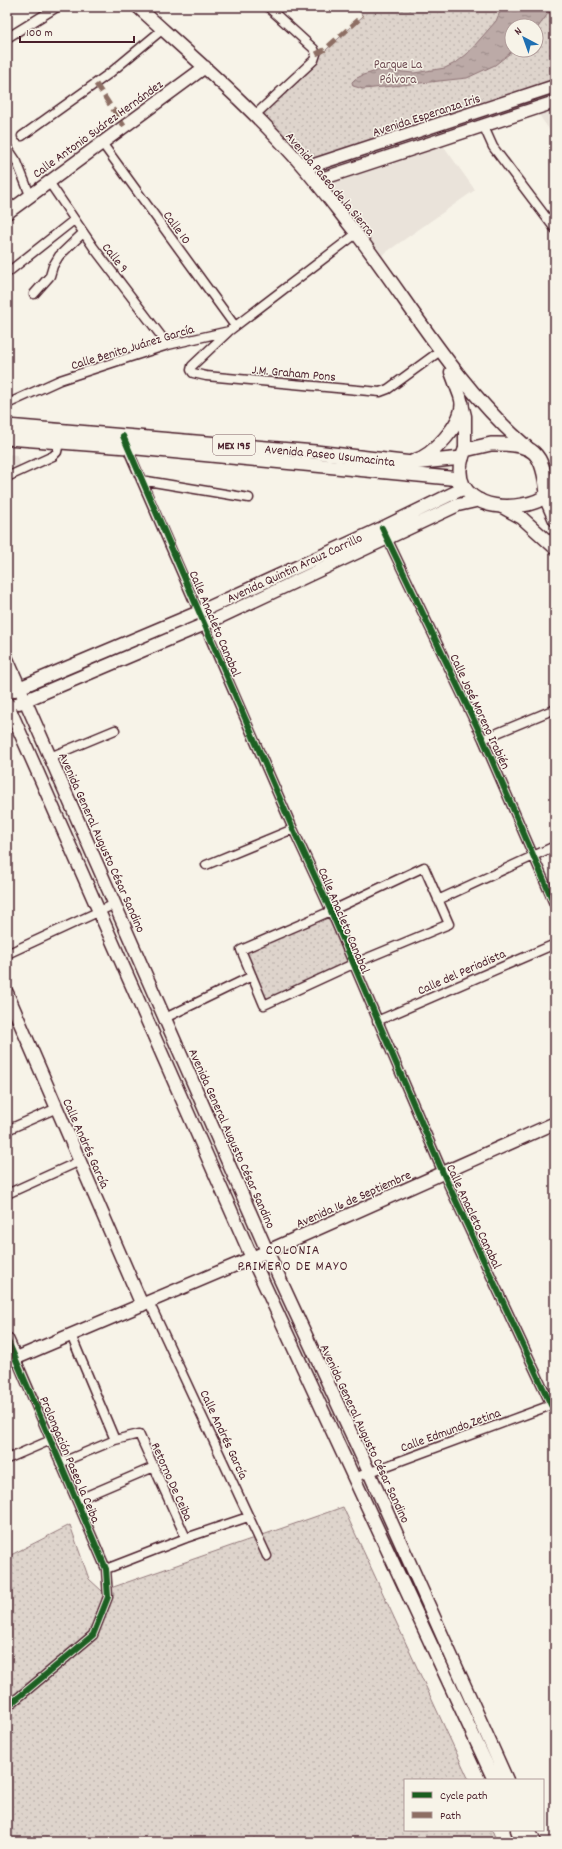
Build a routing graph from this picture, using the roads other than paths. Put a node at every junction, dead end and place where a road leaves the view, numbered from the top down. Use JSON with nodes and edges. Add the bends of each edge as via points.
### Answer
{"nodes":[{"id":1,"x":57,"y":7,"type":"edge"},
{"id":2,"x":138,"y":7,"type":"edge"},
{"id":3,"x":268,"y":7,"type":"edge"},
{"id":4,"x":163,"y":30,"type":"junction"},
{"id":5,"x":7,"y":38,"type":"edge"},
{"id":6,"x":205,"y":67,"type":"junction"},
{"id":7,"x":555,"y":86,"type":"edge"},
{"id":8,"x":555,"y":102,"type":"edge"},
{"id":9,"x":254,"y":115,"type":"junction"},
{"id":10,"x":484,"y":127,"type":"junction"},
{"id":11,"x":22,"y":136,"type":"dead end"},
{"id":12,"x":102,"y":142,"type":"junction"},
{"id":13,"x":7,"y":147,"type":"edge"},
{"id":14,"x":305,"y":168,"type":"junction"},
{"id":15,"x":315,"y":181,"type":"junction"},
{"id":16,"x":48,"y":182,"type":"junction"},
{"id":17,"x":30,"y":195,"type":"junction"},
{"id":18,"x":7,"y":213,"type":"edge"},
{"id":19,"x":74,"y":220,"type":"junction"},
{"id":20,"x":555,"y":229,"type":"edge"},
{"id":21,"x":83,"y":233,"type":"junction"},
{"id":22,"x":356,"y":234,"type":"junction"},
{"id":23,"x":7,"y":273,"type":"edge"},
{"id":24,"x":34,"y":294,"type":"dead end"},
{"id":25,"x":232,"y":329,"type":"junction"},
{"id":26,"x":168,"y":345,"type":"junction"},
{"id":27,"x":440,"y":351,"type":"junction"},
{"id":28,"x":447,"y":362,"type":"junction"},
{"id":29,"x":8,"y":402,"type":"edge"},
{"id":30,"x":462,"y":404,"type":"junction"},
{"id":31,"x":7,"y":426,"type":"edge"},
{"id":32,"x":7,"y":438,"type":"edge"},
{"id":33,"x":125,"y":441,"type":"junction"},
{"id":34,"x":59,"y":443,"type":"junction"},
{"id":35,"x":532,"y":451,"type":"junction"},
{"id":36,"x":463,"y":454,"type":"junction"},
{"id":37,"x":409,"y":463,"type":"junction"},
{"id":38,"x":555,"y":465,"type":"edge"},
{"id":39,"x":7,"y":477,"type":"edge"},
{"id":40,"x":141,"y":480,"type":"junction"},
{"id":41,"x":462,"y":484,"type":"junction"},
{"id":42,"x":549,"y":495,"type":"edge"},
{"id":43,"x":249,"y":498,"type":"dead end"},
{"id":44,"x":480,"y":500,"type":"junction"},
{"id":45,"x":502,"y":508,"type":"junction"},
{"id":46,"x":555,"y":520,"type":"edge"},
{"id":47,"x":382,"y":528,"type":"junction"},
{"id":48,"x":388,"y":540,"type":"junction"},
{"id":49,"x":555,"y":548,"type":"edge"},
{"id":50,"x":199,"y":612,"type":"junction"},
{"id":51,"x":205,"y":624,"type":"junction"},
{"id":52,"x":7,"y":659,"type":"edge"},
{"id":53,"x":20,"y":688,"type":"junction"},
{"id":54,"x":7,"y":693,"type":"edge"},
{"id":55,"x":25,"y":700,"type":"junction"},
{"id":56,"x":8,"y":706,"type":"edge"},
{"id":57,"x":555,"y":709,"type":"edge"},
{"id":58,"x":115,"y":730,"type":"dead end"},
{"id":59,"x":483,"y":739,"type":"junction"},
{"id":60,"x":50,"y":757,"type":"junction"},
{"id":61,"x":293,"y":829,"type":"junction"},
{"id":62,"x":555,"y":846,"type":"edge"},
{"id":63,"x":534,"y":856,"type":"junction"},
{"id":64,"x":206,"y":866,"type":"dead end"},
{"id":65,"x":438,"y":900,"type":"junction"},
{"id":66,"x":115,"y":904,"type":"junction"},
{"id":67,"x":555,"y":906,"type":"edge"},
{"id":68,"x":100,"y":911,"type":"junction"},
{"id":69,"x":331,"y":911,"type":"junction"},
{"id":70,"x":555,"y":944,"type":"edge"},
{"id":71,"x":7,"y":954,"type":"edge"},
{"id":72,"x":353,"y":964,"type":"junction"},
{"id":73,"x":252,"y":976,"type":"junction"},
{"id":74,"x":7,"y":993,"type":"edge"},
{"id":75,"x":165,"y":1018,"type":"junction"},
{"id":76,"x":377,"y":1021,"type":"junction"},
{"id":77,"x":57,"y":1108,"type":"junction"},
{"id":78,"x":555,"y":1123,"type":"edge"},
{"id":79,"x":7,"y":1130,"type":"edge"},
{"id":80,"x":80,"y":1161,"type":"junction"},
{"id":81,"x":443,"y":1174,"type":"junction"},
{"id":82,"x":7,"y":1194,"type":"edge"},
{"id":83,"x":267,"y":1251,"type":"junction"},
{"id":84,"x":252,"y":1258,"type":"junction"},
{"id":85,"x":145,"y":1303,"type":"junction"},
{"id":86,"x":71,"y":1335,"type":"junction"},
{"id":87,"x":7,"y":1339,"type":"edge"},
{"id":88,"x":12,"y":1360,"type":"edge"},
{"id":89,"x":554,"y":1406,"type":"edge"},
{"id":90,"x":51,"y":1440,"type":"junction"},
{"id":91,"x":115,"y":1440,"type":"junction"},
{"id":92,"x":7,"y":1459,"type":"edge"},
{"id":93,"x":60,"y":1464,"type":"junction"},
{"id":94,"x":154,"y":1467,"type":"junction"},
{"id":95,"x":369,"y":1472,"type":"junction"},
{"id":96,"x":354,"y":1478,"type":"junction"},
{"id":97,"x":77,"y":1500,"type":"junction"},
{"id":98,"x":248,"y":1517,"type":"junction"},
{"id":99,"x":186,"y":1538,"type":"junction"},
{"id":100,"x":267,"y":1556,"type":"dead end"},
{"id":101,"x":106,"y":1569,"type":"junction"},
{"id":102,"x":7,"y":1707,"type":"edge"},
{"id":103,"x":494,"y":1779,"type":"edge"},
{"id":104,"x":507,"y":1779,"type":"edge"},
{"id":105,"x":517,"y":1831,"type":"edge"},
{"id":106,"x":530,"y":1831,"type":"edge"},
{"id":107,"x":522,"y":1842,"type":"edge"},
{"id":108,"x":535,"y":1842,"type":"edge"}],
"edges":[{"from":1,"to":5,"type":"street"},
{"from":2,"to":4,"type":"main road","name":"Avenida Paseo de la Sierra"},
{"from":3,"to":9,"type":"street","via":[[314,49],[316,54],[314,60]]},
{"from":4,"to":6,"type":"main road","name":"Avenida Paseo de la Sierra"},
{"from":4,"to":11,"type":"street","via":[[110,73]]},
{"from":6,"to":9,"type":"main road","name":"Avenida Paseo de la Sierra"},
{"from":6,"to":12,"type":"main road","name":"Calle Antonio Suárez Hernández"},
{"from":7,"to":14,"type":"main road","name":"Avenida Esperanza Iris"},
{"from":8,"to":10,"type":"main road"},
{"from":9,"to":14,"type":"main road","name":"Avenida Paseo de la Sierra"},
{"from":10,"to":15,"type":"main road"},
{"from":10,"to":20,"type":"street","via":[[494,147]]},
{"from":12,"to":16,"type":"main road","name":"Calle Antonio Suárez Hernández"},
{"from":12,"to":25,"type":"street","name":"Calle 10"},
{"from":13,"to":17,"type":"street","via":[[17,160]]},
{"from":14,"to":15,"type":"main road","name":"Avenida Paseo de la Sierra"},
{"from":15,"to":22,"type":"main road","name":"Avenida Paseo de la Sierra"},
{"from":16,"to":17,"type":"main road","name":"Calle Antonio Suárez Hernández"},
{"from":16,"to":19,"type":"street","name":"Calle 9"},
{"from":17,"to":18,"type":"main road","name":"Calle Antonio Suárez Hernández"},
{"from":19,"to":21,"type":"street","name":"Calle 9"},
{"from":19,"to":23,"type":"street"},
{"from":21,"to":24,"type":"street","via":[[59,256],[50,276]]},
{"from":21,"to":26,"type":"street","name":"Calle 9"},
{"from":22,"to":25,"type":"street","name":"Calle Benito Juárez García"},
{"from":22,"to":27,"type":"main road","name":"Avenida Paseo de la Sierra"},
{"from":25,"to":26,"type":"street","name":"Calle Benito Juárez García"},
{"from":25,"to":27,"type":"street","name":"J.M. Graham Pons","via":[[192,366],[192,373],[380,392],[388,389]]},
{"from":26,"to":29,"type":"street","name":"Calle Benito Juárez García","via":[[60,380]]},
{"from":27,"to":28,"type":"main road","name":"Avenida Paseo de la Sierra"},
{"from":28,"to":30,"type":"main road","name":"Avenida Paseo de la Sierra"},
{"from":28,"to":35,"type":"main road","name":"Avenida Paseo de la Sierra","via":[[485,407]]},
{"from":30,"to":36,"type":"main road","name":"Avenida Paseo de la Sierra","via":[[465,416]]},
{"from":30,"to":37,"type":"main road","via":[[460,417],[439,445],[418,460]]},
{"from":31,"to":33,"type":"main road","name":"Avenida Paseo Usumacinta","number":"MEX 195"},
{"from":32,"to":34,"type":"main road","name":"Avenida Paseo Usumacinta","number":"MEX 195"},
{"from":33,"to":34,"type":"main road","name":"Avenida Paseo Usumacinta","number":"MEX 195"},
{"from":33,"to":37,"type":"main road","name":"Avenida Paseo Usumacinta","number":"MEX 195","via":[[315,452]]},
{"from":33,"to":40,"type":"street","name":"Calle Anacleto Canabal"},
{"from":33,"to":41,"type":"main road","name":"Avenida Paseo Usumacinta","number":"MEX 195"},
{"from":34,"to":39,"type":"street","via":[[53,456]]},
{"from":35,"to":36,"type":"main road","via":[[508,444],[491,444]]},
{"from":35,"to":38,"type":"main road"},
{"from":35,"to":42,"type":"main road","via":[[545,473]]},
{"from":36,"to":37,"type":"main road","name":"Avenida Paseo Usumacinta","number":"MEX 195"},
{"from":36,"to":41,"type":"main road","via":[[459,470]]},
{"from":40,"to":43,"type":"street"},
{"from":40,"to":50,"type":"street","name":"Calle Anacleto Canabal"},
{"from":41,"to":44,"type":"main road"},
{"from":41,"to":47,"type":"main road","name":"Avenida Quintin Arauz Carrillo"},
{"from":42,"to":45,"type":"main road","via":[[525,505]]},
{"from":42,"to":46,"type":"main road"},
{"from":44,"to":45,"type":"main road"},
{"from":44,"to":48,"type":"main road","name":"Avenida Quintin Arauz Carrillo","via":[[458,505]]},
{"from":45,"to":49,"type":"main road","via":[[522,518]]},
{"from":47,"to":48,"type":"street","name":"Calle José Moreno Irabién"},
{"from":47,"to":50,"type":"main road","name":"Avenida Quintin Arauz Carrillo"},
{"from":48,"to":51,"type":"main road","name":"Avenida Quintin Arauz Carrillo"},
{"from":48,"to":59,"type":"street","name":"Calle José Moreno Irabién"},
{"from":50,"to":51,"type":"street","name":"Calle Anacleto Canabal"},
{"from":50,"to":53,"type":"main road","name":"Avenida Quintin Arauz Carrillo"},
{"from":51,"to":55,"type":"main road","name":"Avenida Quintin Arauz Carrillo"},
{"from":51,"to":61,"type":"street","name":"Calle Anacleto Canabal"},
{"from":52,"to":53,"type":"main road","name":"Avenida General Augusto César Sandino"},
{"from":53,"to":54,"type":"main road","name":"Avenida Quintin Arauz Carrillo"},
{"from":53,"to":55,"type":"main road","name":"Avenida General Augusto César Sandino"},
{"from":55,"to":56,"type":"main road","name":"Avenida Quintin Arauz Carrillo"},
{"from":55,"to":60,"type":"main road","name":"Avenida General Augusto César Sandino"},
{"from":56,"to":68,"type":"main road"},
{"from":57,"to":59,"type":"street"},
{"from":58,"to":60,"type":"street"},
{"from":59,"to":63,"type":"street","name":"Calle José Moreno Irabién"},
{"from":60,"to":66,"type":"main road","name":"Avenida General Augusto César Sandino"},
{"from":61,"to":64,"type":"street"},
{"from":61,"to":69,"type":"street","name":"Calle Anacleto Canabal"},
{"from":62,"to":63,"type":"street"},
{"from":63,"to":65,"type":"street"},
{"from":63,"to":67,"type":"street","name":"Calle José Moreno Irabién"},
{"from":65,"to":69,"type":"street","via":[[424,867]]},
{"from":65,"to":72,"type":"street","via":[[449,924]]},
{"from":66,"to":68,"type":"street"},
{"from":66,"to":75,"type":"main road","name":"Avenida General Augusto César Sandino"},
{"from":68,"to":71,"type":"street"},
{"from":68,"to":84,"type":"main road"},
{"from":69,"to":72,"type":"street","name":"Calle Anacleto Canabal"},
{"from":69,"to":73,"type":"street","via":[[241,950]]},
{"from":70,"to":76,"type":"street","name":"Calle del Periodista"},
{"from":72,"to":73,"type":"street","via":[[264,1005]]},
{"from":72,"to":76,"type":"street","name":"Calle Anacleto Canabal"},
{"from":73,"to":75,"type":"street"},
{"from":74,"to":77,"type":"main road","name":"Calle Andrés García"},
{"from":75,"to":83,"type":"main road","name":"Avenida General Augusto César Sandino"},
{"from":76,"to":81,"type":"street","name":"Calle Anacleto Canabal"},
{"from":77,"to":79,"type":"street"},
{"from":77,"to":80,"type":"main road","name":"Calle Andrés García"},
{"from":78,"to":81,"type":"main road","name":"Avenida 16 de Septiembre"},
{"from":80,"to":82,"type":"street"},
{"from":80,"to":85,"type":"main road","name":"Calle Andrés García"},
{"from":81,"to":83,"type":"main road","name":"Avenida 16 de Septiembre"},
{"from":81,"to":89,"type":"street","name":"Calle Anacleto Canabal"},
{"from":83,"to":84,"type":"main road","name":"Avenida 16 de Septiembre"},
{"from":83,"to":95,"type":"main road","name":"Avenida General Augusto César Sandino"},
{"from":84,"to":85,"type":"main road","name":"Avenida 16 de Septiembre"},
{"from":84,"to":96,"type":"main road"},
{"from":85,"to":86,"type":"main road","name":"Avenida 16 de Septiembre"},
{"from":85,"to":98,"type":"street","name":"Calle Andrés García"},
{"from":86,"to":88,"type":"main road","name":"Avenida 16 de Septiembre"},
{"from":86,"to":91,"type":"street"},
{"from":87,"to":88,"type":"main road"},
{"from":88,"to":90,"type":"street","name":"Prolongación Paseo la Ceiba"},
{"from":89,"to":95,"type":"street","name":"Calle Edmundo Zetina"},
{"from":90,"to":92,"type":"street"},
{"from":90,"to":93,"type":"street","name":"Prolongación Paseo la Ceiba"},
{"from":91,"to":93,"type":"street"},
{"from":91,"to":94,"type":"street","name":"Retorno De Ceiba","via":[[139,1434]]},
{"from":93,"to":97,"type":"street","name":"Prolongación Paseo la Ceiba"},
{"from":94,"to":97,"type":"street"},
{"from":94,"to":99,"type":"street","name":"Retorno De Ceiba"},
{"from":95,"to":96,"type":"street","name":"Calle Edmundo Zetina"},
{"from":95,"to":104,"type":"main road","name":"Avenida General Augusto César Sandino"},
{"from":96,"to":103,"type":"main road"},
{"from":97,"to":101,"type":"street","name":"Prolongación Paseo la Ceiba"},
{"from":98,"to":99,"type":"street"},
{"from":98,"to":100,"type":"street","name":"Calle Andrés García"},
{"from":99,"to":101,"type":"street"},
{"from":101,"to":102,"type":"street","name":"Prolongación Paseo la Ceiba","via":[[108,1596],[93,1635]]},
{"from":105,"to":107,"type":"main road"},
{"from":106,"to":108,"type":"main road"}]}
